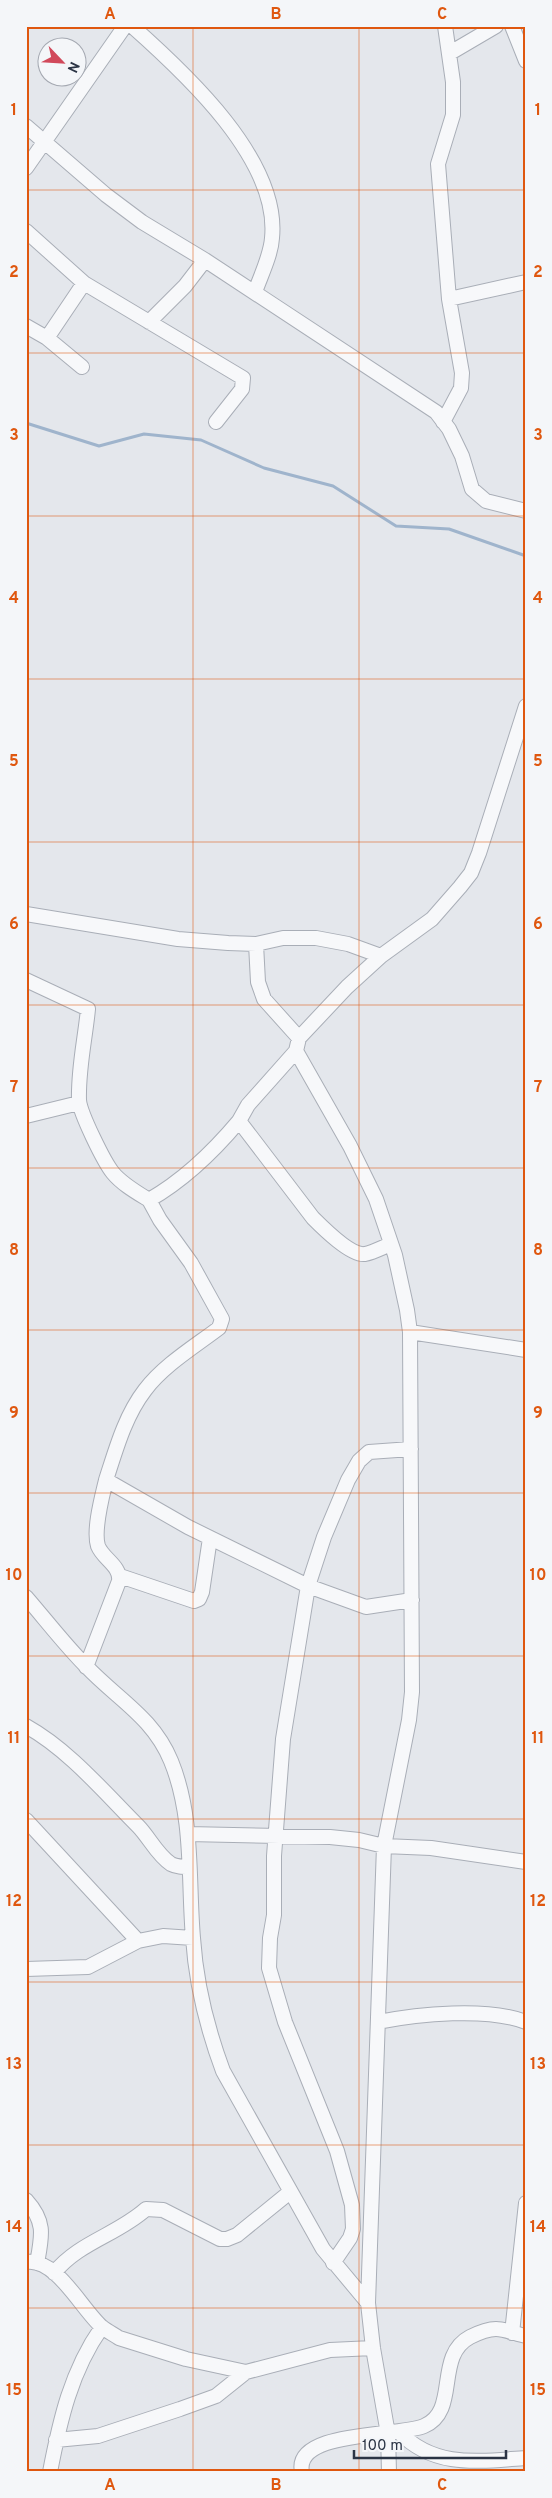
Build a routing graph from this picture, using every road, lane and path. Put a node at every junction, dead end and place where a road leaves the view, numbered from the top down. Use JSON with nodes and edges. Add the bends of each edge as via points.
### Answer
{"nodes":[{"id":1,"x":125,"y":26,"type":"edge"},
{"id":2,"x":132,"y":26,"type":"edge"},
{"id":3,"x":445,"y":26,"type":"edge"},
{"id":4,"x":496,"y":26,"type":"edge"},
{"id":5,"x":512,"y":26,"type":"edge"},
{"id":6,"x":450,"y":54,"type":"junction"},
{"id":7,"x":526,"y":61,"type":"edge"},
{"id":8,"x":26,"y":126,"type":"edge"},
{"id":9,"x":44,"y":143,"type":"junction"},
{"id":10,"x":26,"y":168,"type":"edge"},
{"id":11,"x":26,"y":231,"type":"edge"},
{"id":12,"x":205,"y":260,"type":"junction"},
{"id":13,"x":526,"y":282,"type":"edge"},
{"id":14,"x":84,"y":283,"type":"junction"},
{"id":15,"x":254,"y":292,"type":"junction"},
{"id":16,"x":449,"y":298,"type":"junction"},
{"id":17,"x":149,"y":322,"type":"junction"},
{"id":18,"x":26,"y":326,"type":"edge"},
{"id":19,"x":47,"y":338,"type":"junction"},
{"id":20,"x":82,"y":367,"type":"dead end"},
{"id":21,"x":216,"y":422,"type":"dead end"},
{"id":22,"x":443,"y":422,"type":"junction"},
{"id":23,"x":526,"y":511,"type":"edge"},
{"id":24,"x":526,"y":706,"type":"edge"},
{"id":25,"x":26,"y":914,"type":"edge"},
{"id":26,"x":256,"y":944,"type":"junction"},
{"id":27,"x":381,"y":956,"type":"junction"},
{"id":28,"x":26,"y":980,"type":"edge"},
{"id":29,"x":298,"y":1044,"type":"junction"},
{"id":30,"x":79,"y":1103,"type":"junction"},
{"id":31,"x":26,"y":1116,"type":"edge"},
{"id":32,"x":239,"y":1121,"type":"junction"},
{"id":33,"x":149,"y":1200,"type":"junction"},
{"id":34,"x":391,"y":1244,"type":"junction"},
{"id":35,"x":410,"y":1332,"type":"junction"},
{"id":36,"x":526,"y":1350,"type":"edge"},
{"id":37,"x":411,"y":1448,"type":"junction"},
{"id":38,"x":106,"y":1480,"type":"junction"},
{"id":39,"x":210,"y":1538,"type":"junction"},
{"id":40,"x":120,"y":1576,"type":"junction"},
{"id":41,"x":308,"y":1586,"type":"junction"},
{"id":42,"x":26,"y":1597,"type":"edge"},
{"id":43,"x":412,"y":1600,"type":"junction"},
{"id":44,"x":86,"y":1667,"type":"junction"},
{"id":45,"x":26,"y":1726,"type":"edge"},
{"id":46,"x":26,"y":1820,"type":"edge"},
{"id":47,"x":188,"y":1834,"type":"junction"},
{"id":48,"x":276,"y":1837,"type":"junction"},
{"id":49,"x":384,"y":1846,"type":"junction"},
{"id":50,"x":526,"y":1862,"type":"edge"},
{"id":51,"x":189,"y":1867,"type":"junction"},
{"id":52,"x":193,"y":1938,"type":"junction"},
{"id":53,"x":138,"y":1941,"type":"junction"},
{"id":54,"x":26,"y":1969,"type":"edge"},
{"id":55,"x":378,"y":2022,"type":"junction"},
{"id":56,"x":526,"y":2022,"type":"edge"},
{"id":57,"x":290,"y":2192,"type":"junction"},
{"id":58,"x":26,"y":2200,"type":"edge"},
{"id":59,"x":526,"y":2204,"type":"edge"},
{"id":60,"x":32,"y":2262,"type":"edge"},
{"id":61,"x":333,"y":2262,"type":"junction"},
{"id":62,"x":54,"y":2273,"type":"junction"},
{"id":63,"x":368,"y":2304,"type":"junction"},
{"id":64,"x":102,"y":2328,"type":"junction"},
{"id":65,"x":519,"y":2334,"type":"edge"},
{"id":66,"x":373,"y":2348,"type":"junction"},
{"id":67,"x":246,"y":2372,"type":"junction"},
{"id":68,"x":394,"y":2433,"type":"junction"},
{"id":69,"x":56,"y":2440,"type":"junction"},
{"id":70,"x":526,"y":2458,"type":"edge"},
{"id":71,"x":50,"y":2472,"type":"edge"},
{"id":72,"x":302,"y":2472,"type":"edge"},
{"id":73,"x":390,"y":2472,"type":"edge"}],
"edges":[{"from":1,"to":9,"type":"street"},
{"from":2,"to":15,"type":"street","via":[[168,58],[215,109],[249,153],[268,198],[272,222],[272,239]]},
{"from":3,"to":6,"type":"street"},
{"from":4,"to":6,"type":"street"},
{"from":5,"to":7,"type":"street"},
{"from":6,"to":16,"type":"street","via":[[453,115],[438,164]]},
{"from":8,"to":9,"type":"street"},
{"from":9,"to":10,"type":"street"},
{"from":9,"to":12,"type":"street","via":[[142,222]]},
{"from":11,"to":14,"type":"street"},
{"from":12,"to":15,"type":"street"},
{"from":12,"to":17,"type":"street","via":[[185,286]]},
{"from":13,"to":16,"type":"street"},
{"from":14,"to":17,"type":"street"},
{"from":14,"to":19,"type":"street"},
{"from":15,"to":22,"type":"street","via":[[436,412]]},
{"from":16,"to":22,"type":"street","via":[[462,373],[461,388]]},
{"from":17,"to":21,"type":"street","via":[[243,378],[242,389]]},
{"from":18,"to":19,"type":"street"},
{"from":19,"to":20,"type":"street"},
{"from":22,"to":23,"type":"street","via":[[462,456],[472,489],[486,501]]},
{"from":24,"to":27,"type":"street","via":[[470,873],[432,918]]},
{"from":25,"to":26,"type":"street","via":[[178,939]]},
{"from":26,"to":27,"type":"street","via":[[283,938],[316,938],[348,944]]},
{"from":26,"to":29,"type":"street","via":[[258,982],[264,999]]},
{"from":27,"to":29,"type":"street","via":[[347,987]]},
{"from":28,"to":30,"type":"street","via":[[88,1009]]},
{"from":29,"to":32,"type":"street"},
{"from":29,"to":34,"type":"street","via":[[376,1199]]},
{"from":30,"to":31,"type":"street"},
{"from":30,"to":33,"type":"street","via":[[112,1172]]},
{"from":32,"to":33,"type":"street","via":[[173,1186]]},
{"from":32,"to":34,"type":"street","via":[[325,1230],[358,1254]]},
{"from":33,"to":38,"type":"street","via":[[191,1263],[222,1319],[219,1328],[164,1370],[146,1389],[119,1440]]},
{"from":34,"to":35,"type":"street"},
{"from":35,"to":36,"type":"street"},
{"from":35,"to":37,"type":"street"},
{"from":37,"to":41,"type":"street","via":[[369,1452],[359,1461],[324,1537]]},
{"from":37,"to":43,"type":"street"},
{"from":38,"to":39,"type":"street"},
{"from":38,"to":40,"type":"street","via":[[97,1530],[98,1545]]},
{"from":39,"to":40,"type":"street","via":[[202,1592],[194,1601]]},
{"from":39,"to":41,"type":"street"},
{"from":40,"to":44,"type":"street"},
{"from":41,"to":43,"type":"street","via":[[366,1607]]},
{"from":41,"to":48,"type":"street","via":[[283,1739]]},
{"from":42,"to":44,"type":"street"},
{"from":43,"to":49,"type":"street","via":[[409,1720]]},
{"from":44,"to":47,"type":"street","via":[[149,1723],[171,1761]]},
{"from":45,"to":51,"type":"street","via":[[70,1760],[139,1827],[165,1859],[179,1867]]},
{"from":46,"to":53,"type":"street"},
{"from":47,"to":48,"type":"street"},
{"from":47,"to":51,"type":"street"},
{"from":48,"to":49,"type":"street","via":[[330,1837]]},
{"from":48,"to":61,"type":"street","via":[[269,1968],[285,2022],[337,2151],[352,2205],[350,2238]]},
{"from":49,"to":50,"type":"street","via":[[431,1848]]},
{"from":49,"to":55,"type":"street"},
{"from":51,"to":52,"type":"street"},
{"from":52,"to":53,"type":"street","via":[[163,1936]]},
{"from":52,"to":57,"type":"street","via":[[203,2005],[223,2071]]},
{"from":53,"to":54,"type":"street","via":[[88,1967]]},
{"from":55,"to":56,"type":"street","via":[[416,2015],[511,2017]]},
{"from":55,"to":63,"type":"street"},
{"from":57,"to":61,"type":"street"},
{"from":57,"to":62,"type":"street","via":[[227,2240],[162,2210],[146,2209],[127,2224],[84,2246]]},
{"from":58,"to":60,"type":"street","via":[[40,2220],[42,2233]]},
{"from":59,"to":65,"type":"street"},
{"from":60,"to":62,"type":"street"},
{"from":61,"to":63,"type":"street"},
{"from":62,"to":64,"type":"street"},
{"from":63,"to":66,"type":"street"},
{"from":64,"to":67,"type":"street","via":[[133,2343]]},
{"from":64,"to":69,"type":"street","via":[[72,2383]]},
{"from":65,"to":68,"type":"street","via":[[496,2329],[460,2342],[452,2357],[442,2409],[424,2426]]},
{"from":66,"to":67,"type":"street","via":[[330,2350]]},
{"from":66,"to":68,"type":"street"},
{"from":67,"to":69,"type":"street","via":[[216,2396],[180,2409],[98,2436]]},
{"from":68,"to":70,"type":"street","via":[[422,2450],[464,2462]]},
{"from":68,"to":72,"type":"street","via":[[317,2445],[305,2456]]},
{"from":68,"to":73,"type":"street"},
{"from":69,"to":71,"type":"street"}]}
